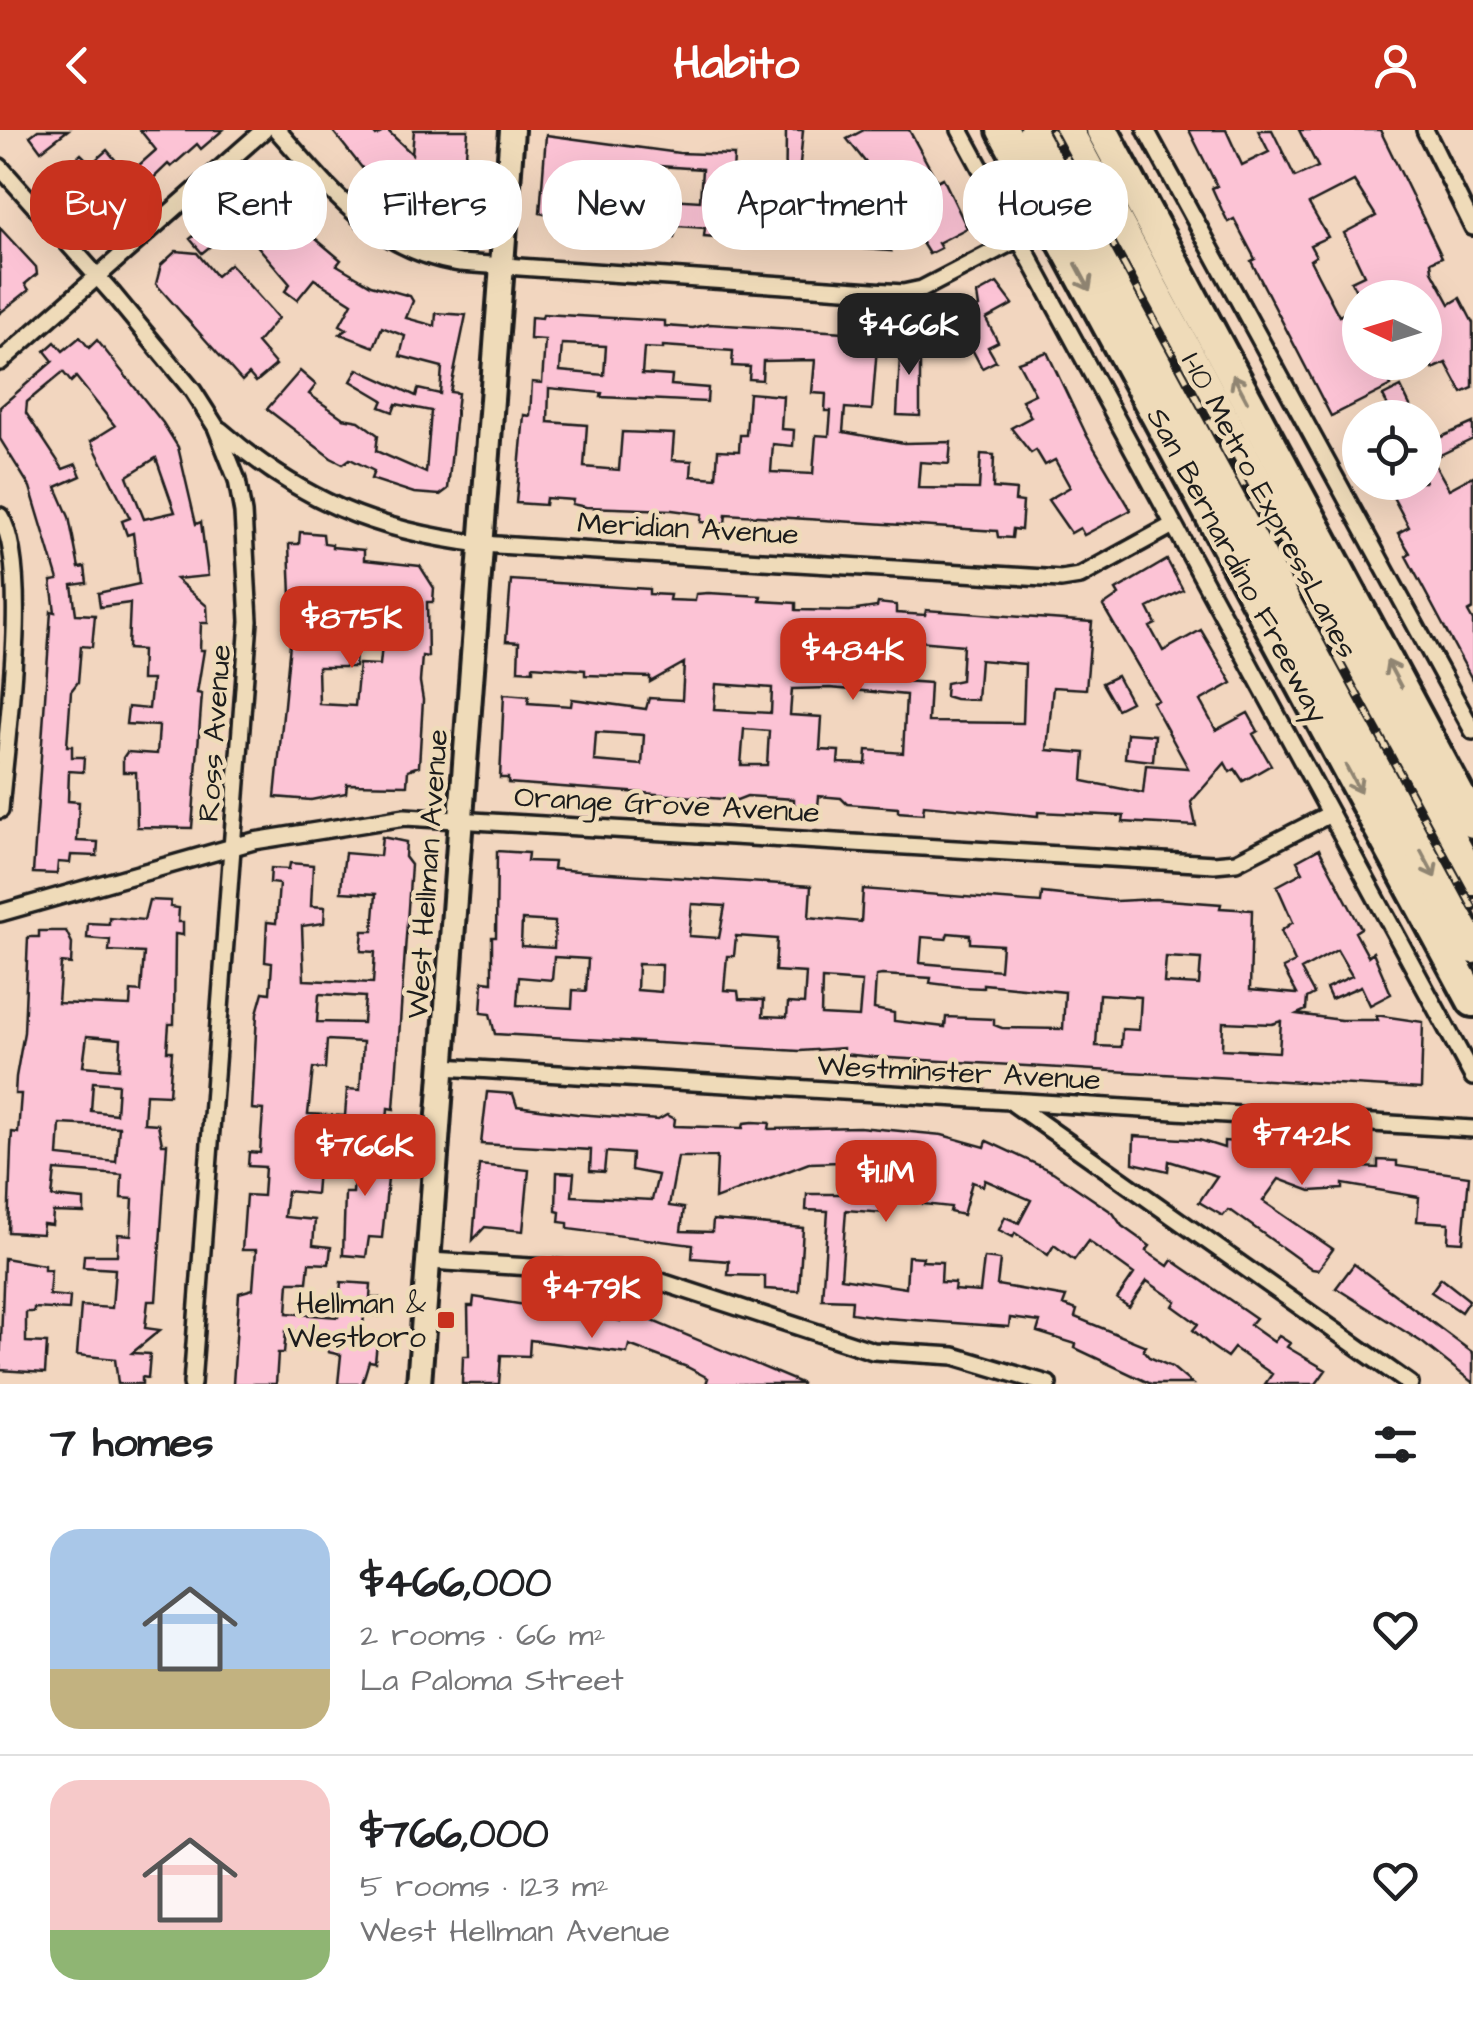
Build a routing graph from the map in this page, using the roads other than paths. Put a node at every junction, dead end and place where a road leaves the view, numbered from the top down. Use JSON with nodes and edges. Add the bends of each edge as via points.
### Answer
{"nodes":[{"id":1,"x":264,"y":130,"type":"edge"},
{"id":2,"x":277,"y":130,"type":"edge"},
{"id":3,"x":512,"y":130,"type":"edge"},
{"id":4,"x":960,"y":130,"type":"edge"},
{"id":5,"x":1003,"y":130,"type":"edge"},
{"id":6,"x":1035,"y":130,"type":"edge"},
{"id":7,"x":1066,"y":130,"type":"edge"},
{"id":8,"x":1102,"y":130,"type":"edge"},
{"id":9,"x":1146,"y":130,"type":"edge"},
{"id":10,"x":1425,"y":130,"type":"edge"},
{"id":11,"x":976,"y":160,"type":"edge"},
{"id":12,"x":0,"y":167,"type":"edge"},
{"id":13,"x":1473,"y":227,"type":"edge"},
{"id":14,"x":995,"y":250,"type":"edge"},
{"id":15,"x":1025,"y":250,"type":"edge"},
{"id":16,"x":501,"y":268,"type":"junction"},
{"id":17,"x":98,"y":278,"type":"junction"},
{"id":18,"x":0,"y":362,"type":"edge"},
{"id":19,"x":216,"y":427,"type":"junction"},
{"id":20,"x":0,"y":516,"type":"edge"},
{"id":21,"x":1173,"y":524,"type":"junction"},
{"id":22,"x":481,"y":544,"type":"junction"},
{"id":23,"x":1473,"y":730,"type":"edge"},
{"id":24,"x":0,"y":810,"type":"edge"},
{"id":25,"x":1330,"y":814,"type":"junction"},
{"id":26,"x":462,"y":821,"type":"junction"},
{"id":27,"x":1473,"y":822,"type":"edge"},
{"id":28,"x":234,"y":850,"type":"junction"},
{"id":29,"x":1473,"y":880,"type":"edge"},
{"id":30,"x":0,"y":913,"type":"edge"},
{"id":31,"x":1473,"y":948,"type":"edge"},
{"id":32,"x":1473,"y":1001,"type":"edge"},
{"id":33,"x":442,"y":1067,"type":"junction"},
{"id":34,"x":1473,"y":1077,"type":"edge"},
{"id":35,"x":1014,"y":1104,"type":"junction"},
{"id":36,"x":1473,"y":1130,"type":"edge"},
{"id":37,"x":428,"y":1260,"type":"junction"},
{"id":38,"x":192,"y":1384,"type":"edge"},
{"id":39,"x":419,"y":1384,"type":"edge"},
{"id":40,"x":1048,"y":1384,"type":"edge"},
{"id":41,"x":1410,"y":1384,"type":"edge"}],
"edges":[{"from":1,"to":17,"type":"street"},
{"from":2,"to":16,"type":"street","via":[[380,234],[429,257]]},
{"from":3,"to":16,"type":"street","name":"West Hellman Avenue"},
{"from":4,"to":11,"type":"street"},
{"from":5,"to":32,"type":"highway","name":"San Bernardino Freeway","one_way":true},
{"from":6,"to":31,"type":"highway","name":"I-10 Metro ExpressLanes","one_way":true},
{"from":7,"to":29,"type":"highway","name":"I-10 Metro ExpressLanes"},
{"from":27,"to":8,"type":"highway","one_way":true},
{"from":9,"to":23,"type":"street"},
{"from":10,"to":13,"type":"street"},
{"from":12,"to":17,"type":"street","name":"Ross Avenue"},
{"from":14,"to":16,"type":"street","via":[[903,293]]},
{"from":15,"to":21,"type":"street"},
{"from":16,"to":22,"type":"street","name":"West Hellman Avenue"},
{"from":17,"to":18,"type":"street"},
{"from":17,"to":19,"type":"street","name":"Ross Avenue"},
{"from":19,"to":22,"type":"street","name":"Meridian Avenue","via":[[275,473],[346,514],[425,537]]},
{"from":19,"to":28,"type":"street","name":"Ross Avenue","via":[[237,480],[249,566]]},
{"from":20,"to":24,"type":"street","via":[[15,602]]},
{"from":21,"to":22,"type":"street","name":"Meridian Avenue","via":[[1080,576],[1061,579]]},
{"from":21,"to":25,"type":"street"},
{"from":22,"to":26,"type":"street","name":"West Hellman Avenue"},
{"from":25,"to":26,"type":"street","name":"Orange Grove Avenue","via":[[1236,862],[1214,864]]},
{"from":25,"to":34,"type":"street"},
{"from":26,"to":28,"type":"street","name":"Orange Grove Avenue","via":[[405,817]]},
{"from":26,"to":33,"type":"street","name":"West Hellman Avenue"},
{"from":28,"to":30,"type":"street","name":"Orange Grove Avenue"},
{"from":28,"to":38,"type":"street","name":"Ross Avenue"},
{"from":33,"to":35,"type":"street","name":"Westminster Avenue"},
{"from":33,"to":37,"type":"street","name":"West Hellman Avenue"},
{"from":35,"to":36,"type":"street","name":"Westminster Avenue"},
{"from":35,"to":41,"type":"street"},
{"from":37,"to":39,"type":"street","name":"West Hellman Avenue"},
{"from":37,"to":40,"type":"street","via":[[634,1273],[873,1351],[954,1356]]}]}
